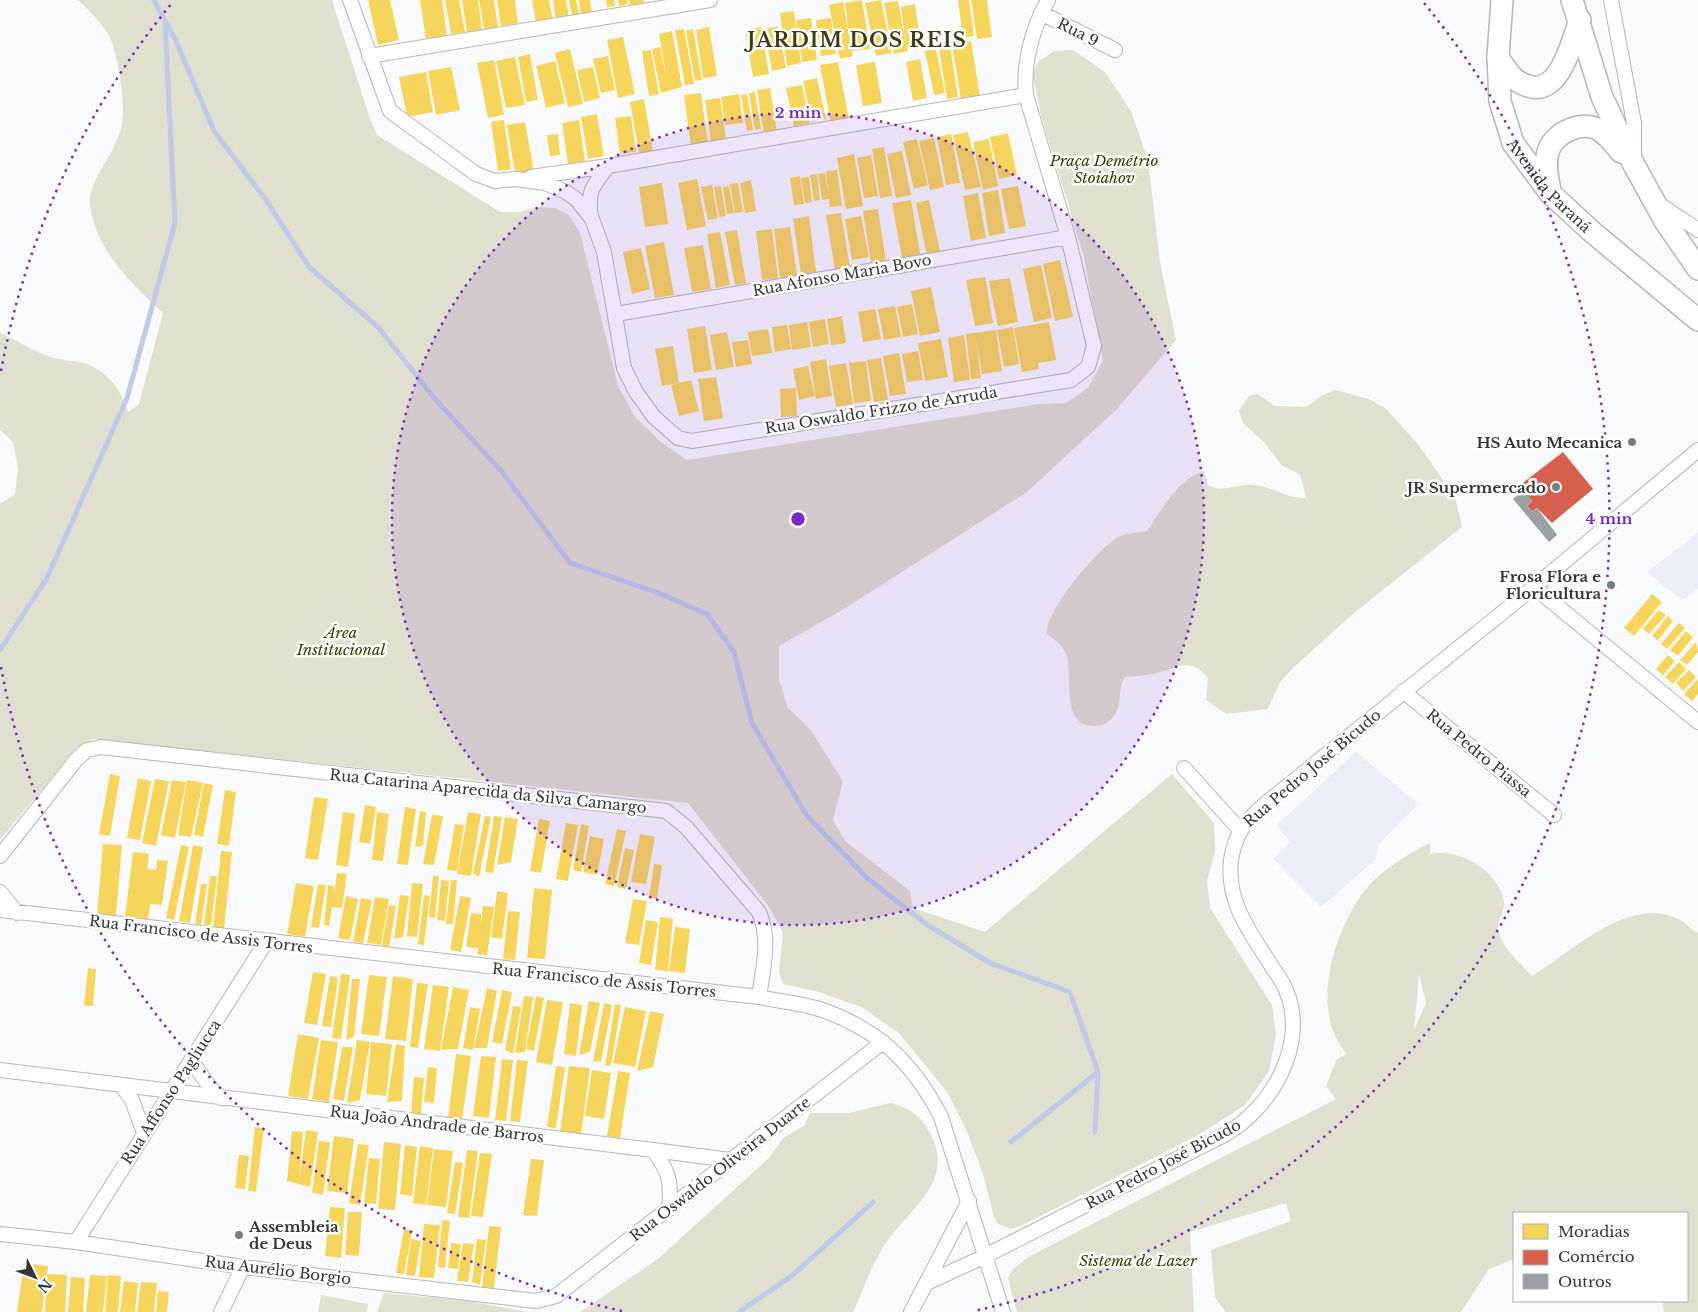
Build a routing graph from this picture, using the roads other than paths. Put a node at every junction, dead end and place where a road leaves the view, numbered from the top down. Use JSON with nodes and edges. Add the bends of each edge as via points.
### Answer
{"nodes":[{"id":1,"x":350,"y":0,"type":"edge"},
{"id":2,"x":710,"y":0,"type":"edge"},
{"id":3,"x":1048,"y":0,"type":"edge"},
{"id":4,"x":1502,"y":0,"type":"edge"},
{"id":5,"x":1572,"y":0,"type":"edge"},
{"id":6,"x":1611,"y":0,"type":"edge"},
{"id":7,"x":1041,"y":14,"type":"junction"},
{"id":8,"x":1580,"y":20,"type":"junction"},
{"id":9,"x":1114,"y":50,"type":"dead end"},
{"id":10,"x":369,"y":56,"type":"junction"},
{"id":11,"x":1498,"y":57,"type":"junction"},
{"id":12,"x":1026,"y":95,"type":"junction"},
{"id":13,"x":1634,"y":165,"type":"junction"},
{"id":14,"x":608,"y":166,"type":"junction"},
{"id":15,"x":516,"y":178,"type":"junction"},
{"id":16,"x":1550,"y":193,"type":"junction"},
{"id":17,"x":1654,"y":201,"type":"junction"},
{"id":18,"x":592,"y":219,"type":"junction"},
{"id":19,"x":1698,"y":230,"type":"edge"},
{"id":20,"x":1068,"y":237,"type":"junction"},
{"id":21,"x":1698,"y":270,"type":"edge"},
{"id":22,"x":616,"y":314,"type":"junction"},
{"id":23,"x":1698,"y":320,"type":"edge"},
{"id":24,"x":1698,"y":450,"type":"edge"},
{"id":25,"x":1534,"y":587,"type":"junction"},
{"id":26,"x":1403,"y":691,"type":"junction"},
{"id":27,"x":1698,"y":722,"type":"edge"},
{"id":28,"x":1184,"y":768,"type":"dead end"},
{"id":29,"x":1554,"y":815,"type":"dead end"},
{"id":30,"x":1240,"y":829,"type":"junction"},
{"id":31,"x":0,"y":856,"type":"edge"},
{"id":32,"x":0,"y":892,"type":"edge"},
{"id":33,"x":0,"y":910,"type":"edge"},
{"id":34,"x":17,"y":912,"type":"junction"},
{"id":35,"x":266,"y":942,"type":"junction"},
{"id":36,"x":760,"y":997,"type":"junction"},
{"id":37,"x":883,"y":1042,"type":"junction"},
{"id":38,"x":191,"y":1060,"type":"junction"},
{"id":39,"x":0,"y":1070,"type":"edge"},
{"id":40,"x":121,"y":1085,"type":"junction"},
{"id":41,"x":170,"y":1091,"type":"junction"},
{"id":42,"x":221,"y":1098,"type":"junction"},
{"id":43,"x":144,"y":1133,"type":"junction"},
{"id":44,"x":653,"y":1150,"type":"junction"},
{"id":45,"x":730,"y":1160,"type":"junction"},
{"id":46,"x":969,"y":1201,"type":"junction"},
{"id":47,"x":668,"y":1209,"type":"junction"},
{"id":48,"x":0,"y":1234,"type":"edge"},
{"id":49,"x":76,"y":1242,"type":"junction"},
{"id":50,"x":985,"y":1256,"type":"junction"},
{"id":51,"x":243,"y":1267,"type":"junction"},
{"id":52,"x":927,"y":1282,"type":"junction"},
{"id":53,"x":556,"y":1296,"type":"joint"},
{"id":54,"x":221,"y":1312,"type":"edge"},
{"id":55,"x":911,"y":1312,"type":"edge"},
{"id":56,"x":1003,"y":1312,"type":"edge"}],
"edges":[{"from":1,"to":10,"type":"street"},
{"from":2,"to":10,"type":"street"},
{"from":3,"to":7,"type":"street"},
{"from":4,"to":11,"type":"main road","name":"Avenida Paraná"},
{"from":5,"to":8,"type":"main road"},
{"from":6,"to":13,"type":"street","via":[[1634,124]]},
{"from":7,"to":9,"type":"street","name":"Rua 9"},
{"from":7,"to":12,"type":"street","via":[[1024,74]]},
{"from":8,"to":11,"type":"main road","via":[[1559,73],[1549,84],[1534,88],[1520,84],[1510,76]]},
{"from":8,"to":13,"type":"main road","via":[[1602,97]]},
{"from":10,"to":15,"type":"street","via":[[390,111],[476,174],[495,181]]},
{"from":11,"to":16,"type":"main road","name":"Avenida Paraná","via":[[1500,101],[1513,143]]},
{"from":12,"to":14,"type":"street"},
{"from":12,"to":20,"type":"street"},
{"from":13,"to":16,"type":"main road","via":[[1602,131],[1578,126],[1556,140],[1548,150],[1546,164]]},
{"from":13,"to":17,"type":"main road"},
{"from":14,"to":15,"type":"street"},
{"from":14,"to":18,"type":"street","via":[[589,196]]},
{"from":15,"to":18,"type":"street","via":[[566,192]]},
{"from":16,"to":23,"type":"main road","name":"Avenida Paraná"},
{"from":17,"to":19,"type":"street"},
{"from":17,"to":21,"type":"main road"},
{"from":18,"to":22,"type":"street","via":[[604,252]]},
{"from":20,"to":22,"type":"street","name":"Rua Afonso Maria Bovo"},
{"from":20,"to":22,"type":"street","name":"Rua Oswaldo Frizzo de Arruda","via":[[1094,346],[1088,367],[1071,380],[692,441],[678,438],[654,416],[636,392],[624,368]]},
{"from":24,"to":25,"type":"street","name":"Rua Pedro José Bicudo"},
{"from":25,"to":26,"type":"street","name":"Rua Pedro José Bicudo"},
{"from":25,"to":27,"type":"street"},
{"from":26,"to":29,"type":"street","name":"Rua Pedro Piassa"},
{"from":26,"to":30,"type":"street","name":"Rua Pedro José Bicudo","via":[[1259,809]]},
{"from":28,"to":30,"type":"street"},
{"from":30,"to":50,"type":"street","name":"Rua Pedro José Bicudo","via":[[1235,839],[1229,876],[1232,896],[1240,915],[1286,990],[1291,1012],[1292,1034],[1287,1055],[1271,1092],[1242,1125]]},
{"from":31,"to":36,"type":"street","name":"Rua Catarina Aparecida da Silva Camargo","via":[[76,760],[87,750],[100,747],[666,811],[686,827],[759,912],[766,938]]},
{"from":32,"to":34,"type":"street"},
{"from":33,"to":34,"type":"street","name":"Rua Francisco de Assis Torres"},
{"from":34,"to":35,"type":"street","name":"Rua Francisco de Assis Torres"},
{"from":35,"to":36,"type":"street","name":"Rua Francisco de Assis Torres"},
{"from":35,"to":38,"type":"street","name":"Rua Affonso Pagliucca"},
{"from":36,"to":37,"type":"street","name":"Rua Francisco de Assis Torres","via":[[815,1008],[864,1029]]},
{"from":37,"to":45,"type":"street","name":"Rua Oswaldo Oliveira Duarte"},
{"from":37,"to":46,"type":"street","name":"Rua Francisco de Assis Torres","via":[[912,1070],[941,1116]]},
{"from":38,"to":41,"type":"street","name":"Rua Affonso Pagliucca"},
{"from":38,"to":42,"type":"street"},
{"from":39,"to":40,"type":"street","name":"Rua João Andrade de Barros"},
{"from":40,"to":41,"type":"street","name":"Rua João Andrade de Barros"},
{"from":40,"to":43,"type":"street","via":[[132,1100]]},
{"from":41,"to":42,"type":"street","name":"Rua João Andrade de Barros"},
{"from":41,"to":43,"type":"street","name":"Rua Affonso Pagliucca"},
{"from":42,"to":44,"type":"street","name":"Rua João Andrade de Barros"},
{"from":43,"to":49,"type":"street","name":"Rua Affonso Pagliucca"},
{"from":44,"to":45,"type":"street","name":"Rua João Andrade de Barros"},
{"from":44,"to":47,"type":"street","via":[[665,1165],[671,1190]]},
{"from":45,"to":47,"type":"street","name":"Rua Oswaldo Oliveira Duarte"},
{"from":46,"to":50,"type":"street","name":"Rua Francisco de Assis Torres"},
{"from":46,"to":52,"type":"street"},
{"from":47,"to":53,"type":"street","name":"Rua Oswaldo Oliveira Duarte"},
{"from":48,"to":49,"type":"street","name":"Rua Aurélio Borgio"},
{"from":49,"to":51,"type":"street","name":"Rua Aurélio Borgio"},
{"from":50,"to":52,"type":"street","name":"Rua Pedro José Bicudo"},
{"from":50,"to":56,"type":"street","name":"Rua Francisco de Assis Torres"},
{"from":51,"to":53,"type":"street","name":"Rua Aurélio Borgio","via":[[536,1301]]},
{"from":51,"to":54,"type":"street"},
{"from":52,"to":55,"type":"street"}]}
